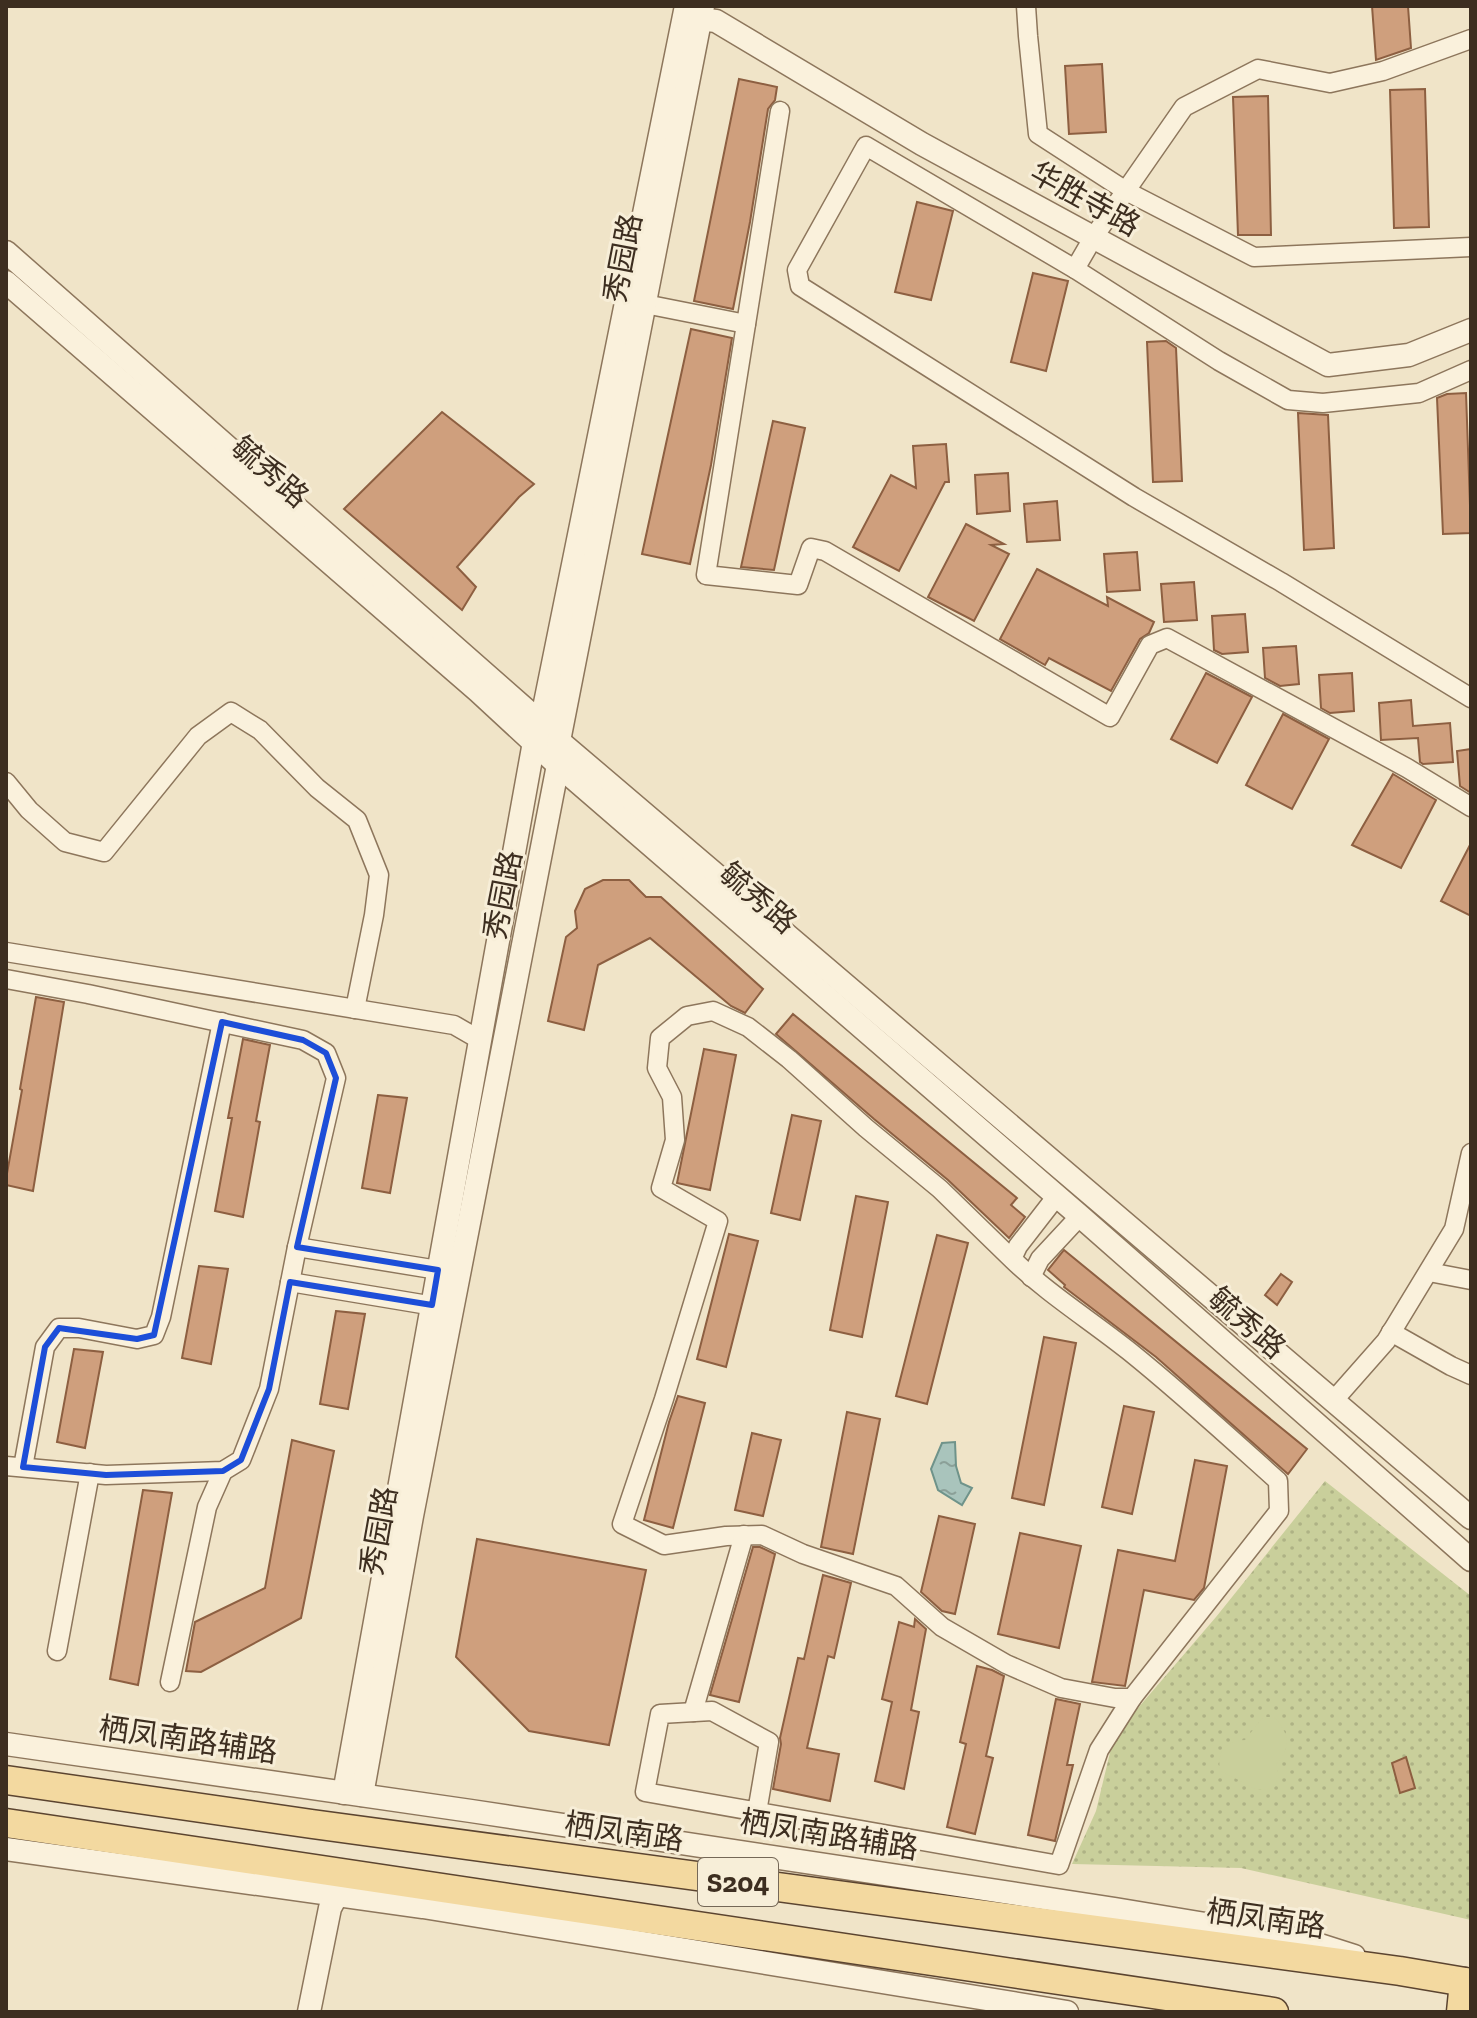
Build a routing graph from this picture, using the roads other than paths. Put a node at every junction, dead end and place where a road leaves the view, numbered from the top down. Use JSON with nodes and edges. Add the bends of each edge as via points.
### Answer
{"nodes":[{"id":1,"x":1026,"y":6,"type":"edge"},
{"id":2,"x":694,"y":12,"type":"edge"},
{"id":3,"x":1471,"y":39,"type":"edge"},
{"id":4,"x":780,"y":111,"type":"dead end"},
{"id":5,"x":1126,"y":191,"type":"junction"},
{"id":6,"x":1093,"y":238,"type":"junction"},
{"id":7,"x":1471,"y":247,"type":"edge"},
{"id":8,"x":6,"y":252,"type":"edge"},
{"id":9,"x":1075,"y":269,"type":"junction"},
{"id":10,"x":6,"y":282,"type":"edge"},
{"id":11,"x":636,"y":301,"type":"junction"},
{"id":12,"x":746,"y":324,"type":"junction"},
{"id":13,"x":1471,"y":330,"type":"edge"},
{"id":14,"x":1471,"y":370,"type":"edge"},
{"id":15,"x":1471,"y":698,"type":"edge"},
{"id":16,"x":537,"y":732,"type":"junction"},
{"id":17,"x":559,"y":741,"type":"junction"},
{"id":18,"x":558,"y":765,"type":"junction"},
{"id":19,"x":6,"y":782,"type":"edge"},
{"id":20,"x":1471,"y":807,"type":"edge"},
{"id":21,"x":6,"y":952,"type":"edge"},
{"id":22,"x":6,"y":979,"type":"edge"},
{"id":23,"x":355,"y":1009,"type":"junction"},
{"id":24,"x":222,"y":1022,"type":"junction"},
{"id":25,"x":480,"y":1040,"type":"junction"},
{"id":26,"x":1471,"y":1153,"type":"edge"},
{"id":27,"x":1056,"y":1197,"type":"junction"},
{"id":28,"x":1080,"y":1216,"type":"junction"},
{"id":29,"x":1463,"y":1225,"type":"edge"},
{"id":30,"x":297,"y":1247,"type":"junction"},
{"id":31,"x":1012,"y":1259,"type":"junction"},
{"id":32,"x":1429,"y":1272,"type":"junction"},
{"id":33,"x":448,"y":1273,"type":"junction"},
{"id":34,"x":1031,"y":1277,"type":"junction"},
{"id":35,"x":1471,"y":1280,"type":"edge"},
{"id":36,"x":290,"y":1282,"type":"junction"},
{"id":37,"x":442,"y":1308,"type":"junction"},
{"id":38,"x":1391,"y":1332,"type":"junction"},
{"id":39,"x":1471,"y":1375,"type":"edge"},
{"id":40,"x":1334,"y":1400,"type":"junction"},
{"id":41,"x":14,"y":1466,"type":"edge"},
{"id":42,"x":223,"y":1471,"type":"junction"},
{"id":43,"x":90,"y":1473,"type":"junction"},
{"id":44,"x":1471,"y":1518,"type":"edge"},
{"id":45,"x":744,"y":1535,"type":"junction"},
{"id":46,"x":1471,"y":1560,"type":"edge"},
{"id":47,"x":57,"y":1651,"type":"dead end"},
{"id":48,"x":170,"y":1682,"type":"dead end"},
{"id":49,"x":1132,"y":1698,"type":"junction"},
{"id":50,"x":693,"y":1712,"type":"junction"},
{"id":51,"x":6,"y":1744,"type":"edge"},
{"id":52,"x":6,"y":1780,"type":"edge"},
{"id":53,"x":353,"y":1794,"type":"junction"},
{"id":54,"x":757,"y":1812,"type":"junction"},
{"id":55,"x":6,"y":1823,"type":"edge"},
{"id":56,"x":6,"y":1849,"type":"edge"},
{"id":57,"x":337,"y":1895,"type":"junction"},
{"id":58,"x":1400,"y":1971,"type":"junction"},
{"id":59,"x":1468,"y":1982,"type":"edge"},
{"id":60,"x":309,"y":2012,"type":"edge"},
{"id":61,"x":1067,"y":2012,"type":"edge"},
{"id":62,"x":1274,"y":2012,"type":"edge"},
{"id":63,"x":1461,"y":2012,"type":"edge"}],
"edges":[{"from":1,"to":5,"type":"street","via":[[1038,134]]},
{"from":2,"to":6,"type":"street","name":"华胜寺路"},
{"from":2,"to":11,"type":"street","name":"秀园路"},
{"from":3,"to":5,"type":"street","via":[[1383,71],[1330,83],[1258,69],[1184,107]]},
{"from":4,"to":12,"type":"street"},
{"from":5,"to":6,"type":"street"},
{"from":5,"to":7,"type":"street","via":[[1254,257]]},
{"from":6,"to":9,"type":"street"},
{"from":6,"to":13,"type":"street","name":"华胜寺路","via":[[1328,365],[1409,355]]},
{"from":8,"to":16,"type":"street","name":"毓秀路"},
{"from":9,"to":14,"type":"street","via":[[1288,400],[1323,403],[1419,393]]},
{"from":9,"to":15,"type":"street","via":[[866,146],[797,270],[800,286],[891,344],[1134,497]]},
{"from":10,"to":16,"type":"street","name":"毓秀路"},
{"from":11,"to":12,"type":"street"},
{"from":11,"to":16,"type":"street","name":"秀园路"},
{"from":11,"to":17,"type":"street","name":"秀园路"},
{"from":12,"to":20,"type":"street","via":[[706,575],[798,585],[811,548],[825,551],[1110,717],[1150,645],[1167,638]]},
{"from":16,"to":17,"type":"street","name":"毓秀路"},
{"from":16,"to":18,"type":"street","name":"毓秀路"},
{"from":16,"to":25,"type":"street","name":"秀园路"},
{"from":17,"to":18,"type":"street","name":"秀园路"},
{"from":17,"to":40,"type":"street","name":"毓秀路"},
{"from":18,"to":27,"type":"street","name":"毓秀路"},
{"from":18,"to":33,"type":"street","name":"秀园路"},
{"from":19,"to":23,"type":"street","via":[[65,842],[104,852],[198,736],[231,712],[260,730],[357,820],[379,875]]},
{"from":21,"to":23,"type":"street"},
{"from":22,"to":24,"type":"street"},
{"from":23,"to":25,"type":"street","via":[[454,1025]]},
{"from":24,"to":30,"type":"street","via":[[303,1040],[326,1053],[336,1078]]},
{"from":24,"to":41,"type":"street","via":[[154,1335],[137,1339],[59,1328],[45,1347]]},
{"from":25,"to":33,"type":"street","name":"秀园路"},
{"from":26,"to":29,"type":"street"},
{"from":27,"to":28,"type":"street","name":"毓秀路"},
{"from":27,"to":31,"type":"street"},
{"from":28,"to":34,"type":"street","via":[[1040,1259]]},
{"from":28,"to":46,"type":"street","name":"毓秀路"},
{"from":29,"to":32,"type":"street","via":[[1454,1229]]},
{"from":30,"to":33,"type":"street"},
{"from":30,"to":36,"type":"street"},
{"from":31,"to":34,"type":"street"},
{"from":31,"to":45,"type":"street","via":[[940,1189],[748,1027],[713,1011],[687,1016],[660,1038],[657,1068],[672,1097],[675,1140],[661,1188],[718,1221],[622,1524],[664,1545]]},
{"from":32,"to":35,"type":"street"},
{"from":32,"to":38,"type":"street"},
{"from":33,"to":37,"type":"street","name":"秀园路"},
{"from":34,"to":49,"type":"street","via":[[1127,1349],[1278,1481],[1279,1511]]},
{"from":36,"to":37,"type":"street"},
{"from":36,"to":42,"type":"street","via":[[269,1389],[241,1460]]},
{"from":37,"to":53,"type":"street","name":"秀园路","via":[[409,1531]]},
{"from":38,"to":39,"type":"street"},
{"from":38,"to":40,"type":"street"},
{"from":40,"to":44,"type":"street","name":"毓秀路"},
{"from":41,"to":43,"type":"street"},
{"from":42,"to":43,"type":"street"},
{"from":42,"to":48,"type":"street","via":[[207,1507]]},
{"from":43,"to":47,"type":"street"},
{"from":45,"to":49,"type":"street","via":[[762,1535],[896,1586],[942,1627],[1061,1688]]},
{"from":45,"to":50,"type":"street"},
{"from":49,"to":54,"type":"street","via":[[1099,1750],[1059,1865]]},
{"from":50,"to":54,"type":"street","via":[[712,1711],[769,1742]]},
{"from":50,"to":54,"type":"street","via":[[660,1714],[645,1792]]},
{"from":51,"to":53,"type":"street","name":"栖凤南路辅路"},
{"from":52,"to":58,"type":"main road","name":"栖凤南路","number":"S204"},
{"from":53,"to":58,"type":"street","name":"栖凤南路辅路","via":[[1307,1941]]},
{"from":55,"to":62,"type":"main road","number":"S204"},
{"from":56,"to":57,"type":"street"},
{"from":57,"to":60,"type":"street"},
{"from":57,"to":61,"type":"street"},
{"from":58,"to":59,"type":"main road","name":"栖凤南路","number":"S204"},
{"from":59,"to":63,"type":"main road"}]}
